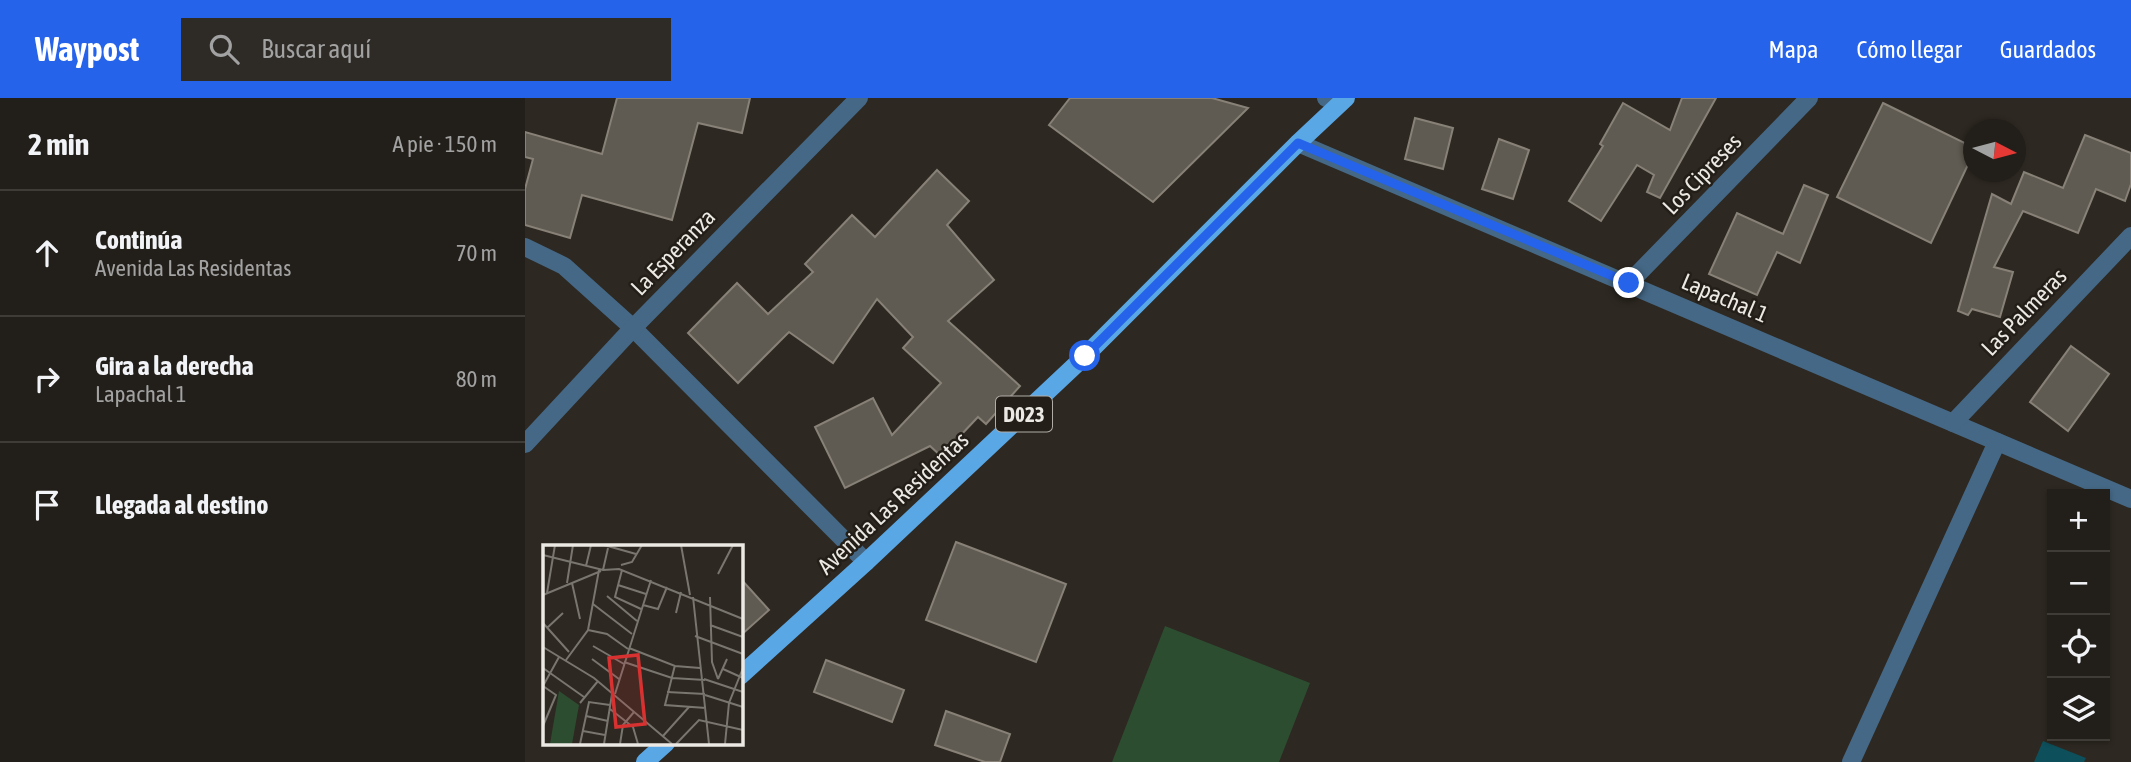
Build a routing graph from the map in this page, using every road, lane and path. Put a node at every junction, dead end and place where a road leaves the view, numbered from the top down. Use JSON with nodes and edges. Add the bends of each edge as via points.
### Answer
{"nodes":[{"id":1,"x":859,"y":98,"type":"edge"},
{"id":2,"x":1809,"y":98,"type":"edge"},
{"id":3,"x":1338,"y":99,"type":"edge"},
{"id":4,"x":1298,"y":143,"type":"junction"},
{"id":5,"x":2131,"y":236,"type":"edge"},
{"id":6,"x":525,"y":247,"type":"edge"},
{"id":7,"x":1629,"y":283,"type":"junction"},
{"id":8,"x":633,"y":328,"type":"junction"},
{"id":9,"x":1953,"y":423,"type":"junction"},
{"id":10,"x":1997,"y":442,"type":"junction"},
{"id":11,"x":525,"y":443,"type":"edge"},
{"id":12,"x":2131,"y":499,"type":"edge"},
{"id":13,"x":866,"y":562,"type":"junction"},
{"id":14,"x":742,"y":674,"type":"edge"},
{"id":15,"x":665,"y":744,"type":"edge"},
{"id":16,"x":645,"y":762,"type":"edge"},
{"id":17,"x":1851,"y":762,"type":"edge"}],
"edges":[{"from":1,"to":8,"type":"street","name":"La Esperanza"},
{"from":2,"to":7,"type":"street","name":"Los Cipreses"},
{"from":3,"to":4,"type":"main road","name":"Avenida Las Residentas","number":"D023"},
{"from":4,"to":7,"type":"street","name":"Lapachal 1"},
{"from":4,"to":13,"type":"main road","name":"Avenida Las Residentas","number":"D023","via":[[1085,356]]},
{"from":5,"to":9,"type":"street","name":"Las Palmeras"},
{"from":6,"to":8,"type":"street","via":[[564,266]]},
{"from":7,"to":9,"type":"street","name":"Lapachal 1"},
{"from":8,"to":11,"type":"street","name":"La Esperanza"},
{"from":8,"to":13,"type":"street"},
{"from":9,"to":10,"type":"street","name":"Lapachal 1"},
{"from":10,"to":12,"type":"street","name":"Lapachal 1"},
{"from":10,"to":17,"type":"street"},
{"from":13,"to":14,"type":"main road","name":"Avenida Las Residentas","number":"D023"},
{"from":15,"to":16,"type":"main road"}]}
